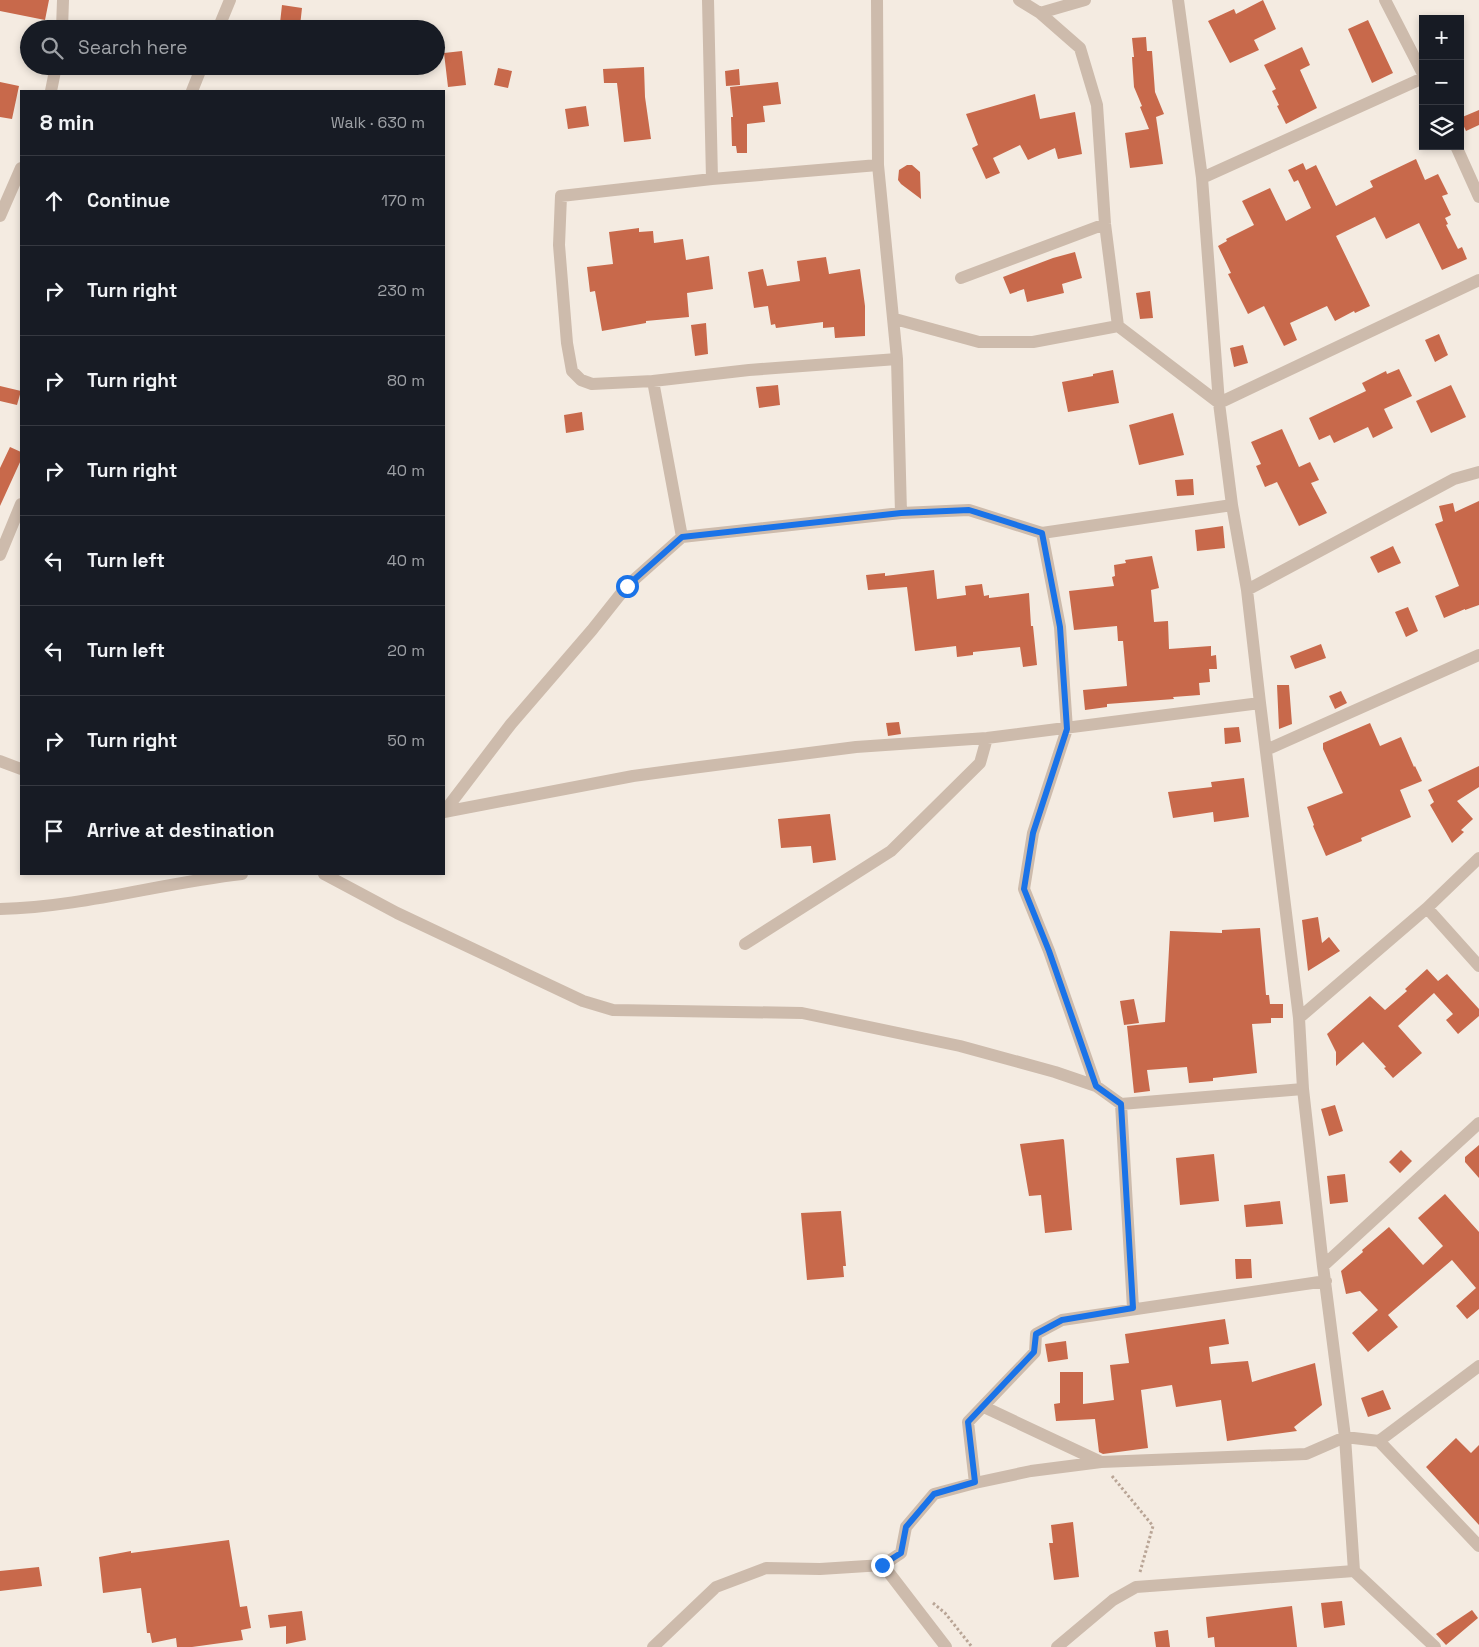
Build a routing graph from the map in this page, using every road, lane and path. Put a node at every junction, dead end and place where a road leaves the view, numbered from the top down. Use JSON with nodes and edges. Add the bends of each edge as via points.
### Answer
{"nodes":[{"id":1,"x":63,"y":0,"type":"edge"},
{"id":2,"x":230,"y":0,"type":"edge"},
{"id":3,"x":708,"y":0,"type":"edge"},
{"id":4,"x":877,"y":0,"type":"edge"},
{"id":5,"x":1018,"y":0,"type":"edge"},
{"id":6,"x":1085,"y":0,"type":"edge"},
{"id":7,"x":1178,"y":0,"type":"edge"},
{"id":8,"x":1386,"y":0,"type":"edge"},
{"id":9,"x":1040,"y":13,"type":"junction"},
{"id":10,"x":62,"y":20,"type":"edge"},
{"id":11,"x":222,"y":20,"type":"edge"},
{"id":12,"x":1419,"y":66,"type":"edge"},
{"id":13,"x":54,"y":75,"type":"edge"},
{"id":14,"x":198,"y":75,"type":"edge"},
{"id":15,"x":1419,"y":80,"type":"edge"},
{"id":16,"x":51,"y":90,"type":"edge"},
{"id":17,"x":192,"y":90,"type":"edge"},
{"id":18,"x":1458,"y":150,"type":"edge"},
{"id":19,"x":878,"y":165,"type":"junction"},
{"id":20,"x":20,"y":170,"type":"edge"},
{"id":21,"x":1202,"y":178,"type":"junction"},
{"id":22,"x":712,"y":179,"type":"junction"},
{"id":23,"x":1479,"y":197,"type":"edge"},
{"id":24,"x":0,"y":216,"type":"edge"},
{"id":25,"x":1105,"y":224,"type":"junction"},
{"id":26,"x":961,"y":278,"type":"dead end"},
{"id":27,"x":1479,"y":280,"type":"edge"},
{"id":28,"x":895,"y":319,"type":"junction"},
{"id":29,"x":1118,"y":326,"type":"junction"},
{"id":30,"x":898,"y":359,"type":"junction"},
{"id":31,"x":653,"y":381,"type":"junction"},
{"id":32,"x":1219,"y":403,"type":"junction"},
{"id":33,"x":1479,"y":472,"type":"edge"},
{"id":34,"x":1232,"y":505,"type":"junction"},
{"id":35,"x":20,"y":506,"type":"edge"},
{"id":36,"x":901,"y":513,"type":"junction"},
{"id":37,"x":1042,"y":533,"type":"junction"},
{"id":38,"x":682,"y":537,"type":"junction"},
{"id":39,"x":0,"y":555,"type":"edge"},
{"id":40,"x":1247,"y":590,"type":"junction"},
{"id":41,"x":1479,"y":655,"type":"edge"},
{"id":42,"x":1260,"y":703,"type":"junction"},
{"id":43,"x":1067,"y":729,"type":"junction"},
{"id":44,"x":987,"y":738,"type":"junction"},
{"id":45,"x":1266,"y":750,"type":"junction"},
{"id":46,"x":0,"y":761,"type":"edge"},
{"id":47,"x":20,"y":769,"type":"edge"},
{"id":48,"x":445,"y":811,"type":"edge"},
{"id":49,"x":445,"y":812,"type":"edge"},
{"id":50,"x":1479,"y":858,"type":"edge"},
{"id":51,"x":234,"y":875,"type":"edge"},
{"id":52,"x":326,"y":875,"type":"edge"},
{"id":53,"x":1427,"y":908,"type":"junction"},
{"id":54,"x":0,"y":909,"type":"edge"},
{"id":55,"x":744,"y":944,"type":"dead end"},
{"id":56,"x":1479,"y":966,"type":"edge"},
{"id":57,"x":1299,"y":1018,"type":"junction"},
{"id":58,"x":1096,"y":1086,"type":"junction"},
{"id":59,"x":1303,"y":1089,"type":"junction"},
{"id":60,"x":1121,"y":1104,"type":"junction"},
{"id":61,"x":1479,"y":1123,"type":"edge"},
{"id":62,"x":1323,"y":1266,"type":"junction"},
{"id":63,"x":1326,"y":1281,"type":"junction"},
{"id":64,"x":1133,"y":1308,"type":"junction"},
{"id":65,"x":1479,"y":1366,"type":"edge"},
{"id":66,"x":984,"y":1407,"type":"junction"},
{"id":67,"x":1345,"y":1437,"type":"junction"},
{"id":68,"x":1379,"y":1440,"type":"junction"},
{"id":69,"x":1101,"y":1462,"type":"junction"},
{"id":70,"x":975,"y":1482,"type":"junction"},
{"id":71,"x":1479,"y":1546,"type":"edge"},
{"id":72,"x":882,"y":1565,"type":"junction"},
{"id":73,"x":1354,"y":1571,"type":"junction"},
{"id":74,"x":1136,"y":1587,"type":"junction"},
{"id":75,"x":653,"y":1647,"type":"edge"},
{"id":76,"x":946,"y":1647,"type":"edge"},
{"id":77,"x":1057,"y":1647,"type":"edge"},
{"id":78,"x":1435,"y":1647,"type":"edge"}],
"edges":[{"from":1,"to":10,"type":"street"},
{"from":2,"to":11,"type":"street"},
{"from":3,"to":22,"type":"street"},
{"from":4,"to":19,"type":"street"},
{"from":5,"to":9,"type":"street"},
{"from":6,"to":9,"type":"street"},
{"from":7,"to":21,"type":"street"},
{"from":8,"to":12,"type":"street"},
{"from":9,"to":25,"type":"street","via":[[1080,48],[1096,105]]},
{"from":13,"to":16,"type":"street"},
{"from":14,"to":17,"type":"street"},
{"from":15,"to":21,"type":"street"},
{"from":18,"to":23,"type":"street"},
{"from":19,"to":22,"type":"street"},
{"from":19,"to":28,"type":"street"},
{"from":20,"to":24,"type":"street"},
{"from":21,"to":32,"type":"street"},
{"from":22,"to":31,"type":"street","via":[[561,196],[559,245],[572,371],[581,380],[592,384]]},
{"from":25,"to":26,"type":"street"},
{"from":25,"to":29,"type":"street"},
{"from":27,"to":32,"type":"street"},
{"from":28,"to":29,"type":"street","via":[[979,342],[1033,342]]},
{"from":28,"to":30,"type":"street"},
{"from":29,"to":32,"type":"street"},
{"from":30,"to":31,"type":"street"},
{"from":30,"to":36,"type":"street"},
{"from":31,"to":38,"type":"street"},
{"from":32,"to":34,"type":"street"},
{"from":33,"to":40,"type":"street","via":[[1454,479]]},
{"from":34,"to":37,"type":"street"},
{"from":34,"to":40,"type":"street"},
{"from":35,"to":39,"type":"street"},
{"from":36,"to":37,"type":"street","via":[[969,510]]},
{"from":36,"to":38,"type":"street"},
{"from":37,"to":43,"type":"street","via":[[1060,627]]},
{"from":38,"to":48,"type":"street","via":[[627,586],[511,724]]},
{"from":40,"to":42,"type":"street"},
{"from":41,"to":45,"type":"street"},
{"from":42,"to":43,"type":"street"},
{"from":42,"to":45,"type":"street"},
{"from":43,"to":44,"type":"street"},
{"from":43,"to":58,"type":"street","via":[[1033,833],[1024,889]]},
{"from":44,"to":49,"type":"street","via":[[856,747],[633,776]]},
{"from":44,"to":55,"type":"street","via":[[980,763],[891,851]]},
{"from":45,"to":57,"type":"street"},
{"from":46,"to":47,"type":"street"},
{"from":50,"to":53,"type":"street"},
{"from":51,"to":54,"type":"street","via":[[72,903]]},
{"from":52,"to":58,"type":"street","via":[[397,913],[583,1001],[613,1010],[802,1013],[960,1046]]},
{"from":53,"to":56,"type":"street"},
{"from":53,"to":57,"type":"street"},
{"from":57,"to":59,"type":"street"},
{"from":58,"to":60,"type":"street"},
{"from":59,"to":60,"type":"street"},
{"from":59,"to":62,"type":"street"},
{"from":60,"to":64,"type":"street"},
{"from":61,"to":62,"type":"street"},
{"from":62,"to":63,"type":"street"},
{"from":63,"to":64,"type":"street"},
{"from":63,"to":67,"type":"street"},
{"from":64,"to":66,"type":"street","via":[[1062,1320],[1036,1334],[1034,1352]]},
{"from":65,"to":68,"type":"street"},
{"from":66,"to":69,"type":"street"},
{"from":66,"to":70,"type":"street","via":[[968,1422]]},
{"from":67,"to":68,"type":"street"},
{"from":67,"to":69,"type":"street","via":[[1306,1454]]},
{"from":67,"to":73,"type":"street"},
{"from":68,"to":71,"type":"street"},
{"from":69,"to":70,"type":"street"},
{"from":69,"to":74,"type":"path","via":[[1153,1526]]},
{"from":70,"to":72,"type":"street","via":[[934,1494],[906,1527],[901,1553]]},
{"from":72,"to":75,"type":"street","via":[[766,1568],[716,1587]]},
{"from":72,"to":76,"type":"street"},
{"from":73,"to":74,"type":"street"},
{"from":73,"to":78,"type":"street"},
{"from":74,"to":77,"type":"street","via":[[1113,1600]]}]}
